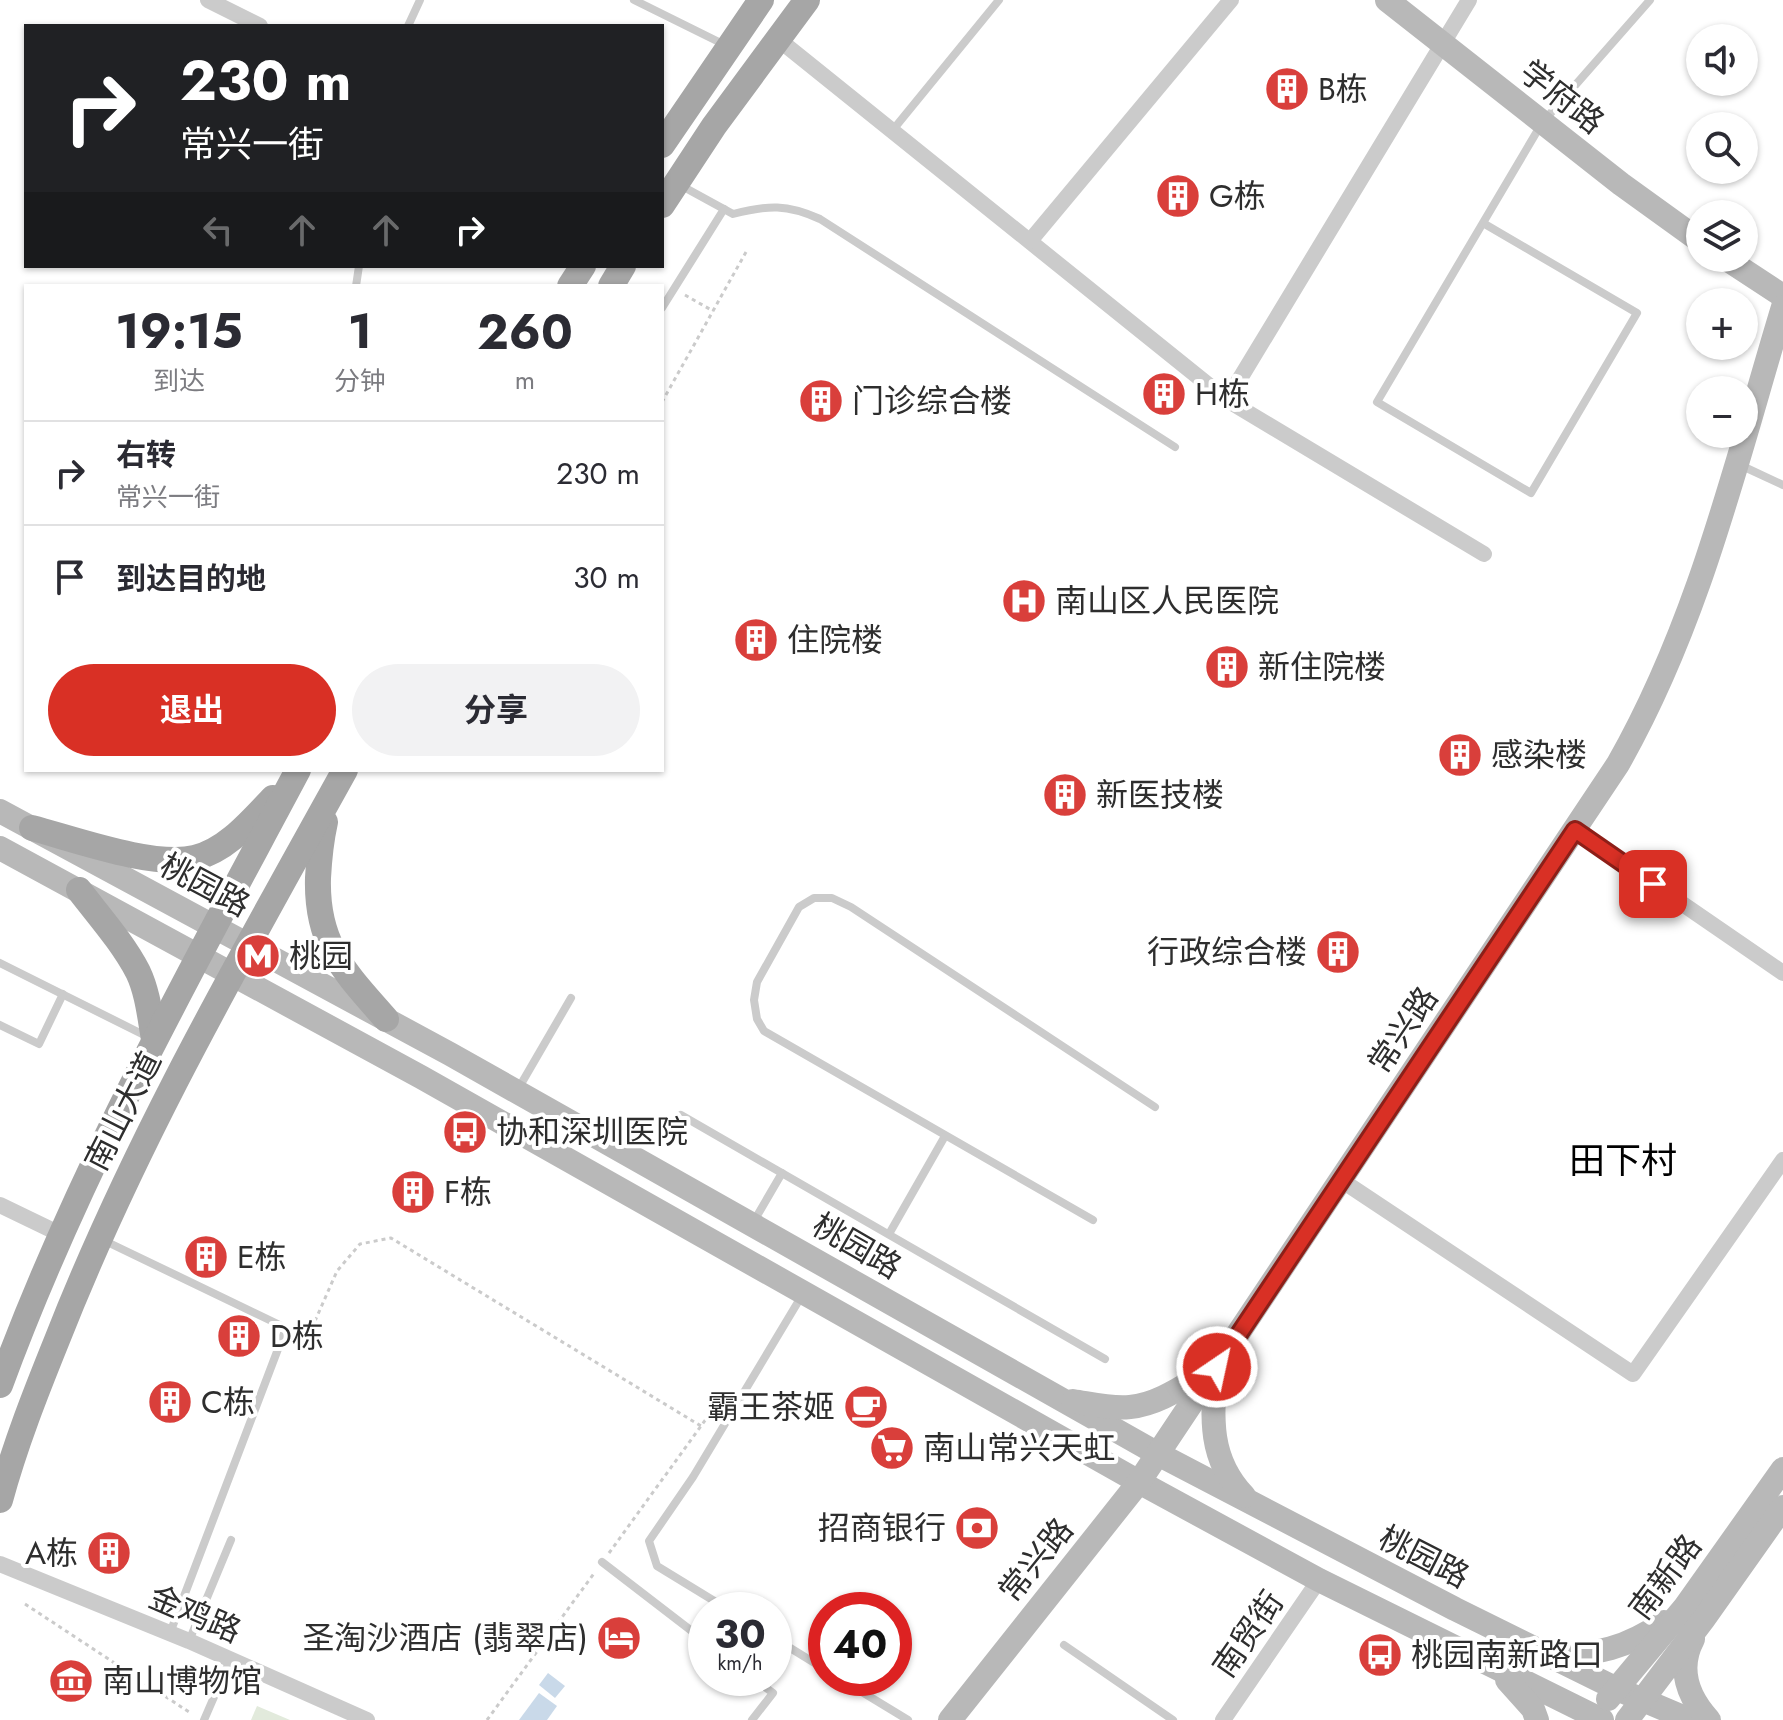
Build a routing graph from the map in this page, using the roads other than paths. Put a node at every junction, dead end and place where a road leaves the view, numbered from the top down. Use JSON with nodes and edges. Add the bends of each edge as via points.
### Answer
{"nodes":[{"id":1,"x":208,"y":0,"type":"edge"},
{"id":2,"x":420,"y":0,"type":"edge"},
{"id":3,"x":634,"y":0,"type":"edge"},
{"id":4,"x":761,"y":0,"type":"edge"},
{"id":5,"x":807,"y":0,"type":"edge"},
{"id":6,"x":999,"y":0,"type":"edge"},
{"id":7,"x":1231,"y":0,"type":"edge"},
{"id":8,"x":1387,"y":0,"type":"edge"},
{"id":9,"x":1469,"y":0,"type":"edge"},
{"id":10,"x":1650,"y":0,"type":"edge"},
{"id":11,"x":256,"y":24,"type":"edge"},
{"id":12,"x":409,"y":24,"type":"edge"},
{"id":13,"x":778,"y":39,"type":"junction"},
{"id":14,"x":1442,"y":44,"type":"junction"},
{"id":15,"x":728,"y":46,"type":"junction"},
{"id":16,"x":1542,"y":123,"type":"junction"},
{"id":17,"x":892,"y":131,"type":"junction"},
{"id":18,"x":664,"y":142,"type":"edge"},
{"id":19,"x":676,"y":182,"type":"junction"},
{"id":20,"x":664,"y":202,"type":"edge"},
{"id":21,"x":724,"y":209,"type":"junction"},
{"id":22,"x":1483,"y":223,"type":"junction"},
{"id":23,"x":1686,"y":231,"type":"edge"},
{"id":24,"x":1030,"y":241,"type":"junction"},
{"id":25,"x":1746,"y":272,"type":"edge"},
{"id":26,"x":1783,"y":296,"type":"edge"},
{"id":27,"x":664,"y":305,"type":"edge"},
{"id":28,"x":1783,"y":307,"type":"edge"},
{"id":29,"x":1227,"y":400,"type":"junction"},
{"id":30,"x":1175,"y":447,"type":"dead end"},
{"id":31,"x":1736,"y":463,"type":"junction"},
{"id":32,"x":1783,"y":485,"type":"edge"},
{"id":33,"x":1484,"y":554,"type":"dead end"},
{"id":34,"x":297,"y":772,"type":"edge"},
{"id":35,"x":297,"y":772,"type":"edge"},
{"id":36,"x":339,"y":781,"type":"edge"},
{"id":37,"x":0,"y":811,"type":"edge"},
{"id":38,"x":32,"y":828,"type":"junction"},
{"id":39,"x":1575,"y":830,"type":"junction"},
{"id":40,"x":0,"y":848,"type":"edge"},
{"id":41,"x":79,"y":890,"type":"junction"},
{"id":42,"x":214,"y":927,"type":"junction"},
{"id":43,"x":250,"y":946,"type":"junction"},
{"id":44,"x":199,"y":955,"type":"junction"},
{"id":45,"x":0,"y":963,"type":"edge"},
{"id":46,"x":1783,"y":973,"type":"edge"},
{"id":47,"x":234,"y":975,"type":"junction"},
{"id":48,"x":63,"y":994,"type":"junction"},
{"id":49,"x":571,"y":998,"type":"dead end"},
{"id":50,"x":386,"y":1019,"type":"junction"},
{"id":51,"x":0,"y":1025,"type":"edge"},
{"id":52,"x":154,"y":1039,"type":"junction"},
{"id":53,"x":517,"y":1092,"type":"junction"},
{"id":54,"x":1155,"y":1107,"type":"dead end"},
{"id":55,"x":681,"y":1115,"type":"dead end"},
{"id":56,"x":945,"y":1136,"type":"junction"},
{"id":57,"x":1783,"y":1160,"type":"edge"},
{"id":58,"x":782,"y":1173,"type":"junction"},
{"id":59,"x":1341,"y":1180,"type":"junction"},
{"id":60,"x":0,"y":1205,"type":"edge"},
{"id":61,"x":1093,"y":1220,"type":"dead end"},
{"id":62,"x":752,"y":1224,"type":"junction"},
{"id":63,"x":60,"y":1234,"type":"junction"},
{"id":64,"x":889,"y":1234,"type":"junction"},
{"id":65,"x":98,"y":1237,"type":"junction"},
{"id":66,"x":804,"y":1293,"type":"junction"},
{"id":67,"x":1105,"y":1359,"type":"dead end"},
{"id":68,"x":1217,"y":1367,"type":"junction"},
{"id":69,"x":0,"y":1385,"type":"edge"},
{"id":70,"x":1062,"y":1400,"type":"junction"},
{"id":71,"x":1158,"y":1454,"type":"junction"},
{"id":72,"x":1783,"y":1469,"type":"edge"},
{"id":73,"x":1139,"y":1482,"type":"junction"},
{"id":74,"x":0,"y":1500,"type":"edge"},
{"id":75,"x":1256,"y":1506,"type":"junction"},
{"id":76,"x":1783,"y":1507,"type":"edge"},
{"id":77,"x":231,"y":1540,"type":"dead end"},
{"id":78,"x":602,"y":1562,"type":"dead end"},
{"id":79,"x":0,"y":1564,"type":"edge"},
{"id":80,"x":1319,"y":1580,"type":"junction"},
{"id":81,"x":700,"y":1592,"type":"edge"},
{"id":82,"x":1694,"y":1614,"type":"junction"},
{"id":83,"x":688,"y":1628,"type":"edge"},
{"id":84,"x":170,"y":1633,"type":"junction"},
{"id":85,"x":189,"y":1641,"type":"junction"},
{"id":86,"x":1526,"y":1644,"type":"junction"},
{"id":87,"x":1064,"y":1645,"type":"dead end"},
{"id":88,"x":230,"y":1659,"type":"junction"},
{"id":89,"x":1487,"y":1663,"type":"junction"},
{"id":90,"x":1617,"y":1689,"type":"junction"},
{"id":91,"x":771,"y":1696,"type":"edge"},
{"id":92,"x":869,"y":1696,"type":"edge"},
{"id":93,"x":1642,"y":1700,"type":"junction"},
{"id":94,"x":1596,"y":1719,"type":"edge"},
{"id":95,"x":202,"y":1720,"type":"edge"},
{"id":96,"x":367,"y":1720,"type":"edge"},
{"id":97,"x":752,"y":1720,"type":"edge"},
{"id":98,"x":908,"y":1720,"type":"edge"},
{"id":99,"x":950,"y":1720,"type":"edge"},
{"id":100,"x":1173,"y":1720,"type":"edge"},
{"id":101,"x":1223,"y":1720,"type":"edge"},
{"id":102,"x":1537,"y":1720,"type":"edge"},
{"id":103,"x":1627,"y":1720,"type":"edge"},
{"id":104,"x":1690,"y":1720,"type":"edge"},
{"id":105,"x":1709,"y":1720,"type":"edge"}],
"edges":[{"from":1,"to":11,"type":"street"},
{"from":2,"to":12,"type":"lane"},
{"from":3,"to":15,"type":"lane"},
{"from":4,"to":15,"type":"main road"},
{"from":5,"to":13,"type":"main road"},
{"from":6,"to":17,"type":"lane"},
{"from":7,"to":24,"type":"street"},
{"from":8,"to":14,"type":"main road","name":"学府路"},
{"from":9,"to":14,"type":"street"},
{"from":10,"to":16,"type":"lane"},
{"from":13,"to":17,"type":"street"},
{"from":13,"to":19,"type":"main road"},
{"from":14,"to":16,"type":"main road","name":"学府路"},
{"from":14,"to":29,"type":"street"},
{"from":15,"to":18,"type":"main road"},
{"from":16,"to":22,"type":"lane"},
{"from":16,"to":23,"type":"main road","name":"学府路"},
{"from":17,"to":24,"type":"street"},
{"from":19,"to":20,"type":"main road"},
{"from":19,"to":21,"type":"lane"},
{"from":21,"to":27,"type":"lane"},
{"from":21,"to":30,"type":"lane","via":[[733,214],[777,206],[820,219]]},
{"from":22,"to":22,"type":"lane","via":[[1637,313],[1531,493],[1377,402]]},
{"from":24,"to":29,"type":"street"},
{"from":25,"to":26,"type":"main road"},
{"from":28,"to":31,"type":"main road","name":"常兴路"},
{"from":29,"to":33,"type":"street"},
{"from":31,"to":32,"type":"lane"},
{"from":31,"to":39,"type":"main road","name":"常兴路","via":[[1665,674],[1618,764]]},
{"from":34,"to":38,"type":"main road","via":[[241,831],[195,858],[159,860]]},
{"from":35,"to":42,"type":"main road","name":"南山大道"},
{"from":36,"to":43,"type":"main road","name":"南山大道"},
{"from":36,"to":50,"type":"main road","via":[[319,863],[321,923],[351,980]]},
{"from":37,"to":38,"type":"main road","name":"桃园路"},
{"from":38,"to":42,"type":"main road","name":"桃园路"},
{"from":39,"to":46,"type":"street"},
{"from":39,"to":59,"type":"main road","name":"常兴路"},
{"from":40,"to":41,"type":"main road","name":"桃园路"},
{"from":41,"to":44,"type":"main road","name":"桃园路"},
{"from":41,"to":52,"type":"main road","via":[[138,972]]},
{"from":42,"to":43,"type":"main road","name":"桃园路"},
{"from":42,"to":44,"type":"main road","name":"南山大道"},
{"from":43,"to":47,"type":"main road","name":"南山大道"},
{"from":43,"to":50,"type":"main road","name":"桃园路"},
{"from":44,"to":47,"type":"main road","name":"桃园路"},
{"from":44,"to":52,"type":"main road","name":"南山大道"},
{"from":45,"to":48,"type":"lane"},
{"from":47,"to":65,"type":"main road","name":"南山大道"},
{"from":47,"to":66,"type":"main road","name":"桃园路"},
{"from":48,"to":51,"type":"lane","via":[[39,1044]]},
{"from":48,"to":52,"type":"lane"},
{"from":49,"to":53,"type":"lane"},
{"from":50,"to":53,"type":"main road","name":"桃园路"},
{"from":52,"to":63,"type":"main road","name":"南山大道"},
{"from":53,"to":62,"type":"main road","name":"桃园路"},
{"from":54,"to":56,"type":"lane","via":[[851,907],[832,898],[814,898],[799,907],[757,982],[757,1019],[764,1031]]},
{"from":55,"to":58,"type":"lane"},
{"from":56,"to":61,"type":"lane"},
{"from":56,"to":64,"type":"lane"},
{"from":57,"to":59,"type":"street","via":[[1633,1374]]},
{"from":58,"to":62,"type":"lane"},
{"from":58,"to":64,"type":"lane"},
{"from":59,"to":68,"type":"main road","name":"常兴路"},
{"from":60,"to":63,"type":"street"},
{"from":62,"to":70,"type":"main road","name":"桃园路"},
{"from":63,"to":69,"type":"main road","name":"南山大道"},
{"from":64,"to":67,"type":"lane"},
{"from":65,"to":74,"type":"main road","name":"南山大道","via":[[30,1407]]},
{"from":65,"to":84,"type":"lane","via":[[286,1328]]},
{"from":66,"to":73,"type":"main road","name":"桃园路"},
{"from":66,"to":81,"type":"lane","via":[[649,1541],[657,1566]]},
{"from":68,"to":70,"type":"main road","via":[[1143,1405]]},
{"from":68,"to":71,"type":"main road","name":"常兴路"},
{"from":68,"to":75,"type":"main road","via":[[1212,1423],[1216,1450],[1227,1475]]},
{"from":70,"to":71,"type":"main road","name":"桃园路"},
{"from":71,"to":73,"type":"main road","name":"常兴路"},
{"from":71,"to":75,"type":"main road","name":"桃园路"},
{"from":72,"to":82,"type":"main road","name":"南新路"},
{"from":73,"to":80,"type":"main road","name":"桃园路"},
{"from":73,"to":99,"type":"main road","name":"常兴路"},
{"from":75,"to":86,"type":"main road","name":"桃园路"},
{"from":76,"to":82,"type":"main road","name":"南新路"},
{"from":77,"to":85,"type":"lane"},
{"from":78,"to":83,"type":"lane"},
{"from":79,"to":84,"type":"street","name":"金鸡路"},
{"from":80,"to":89,"type":"main road","name":"桃园路"},
{"from":80,"to":101,"type":"street","name":"南贸街"},
{"from":82,"to":86,"type":"main road","via":[[1598,1653],[1573,1654]]},
{"from":82,"to":90,"type":"main road","name":"南新路"},
{"from":82,"to":93,"type":"main road","name":"南新路"},
{"from":82,"to":105,"type":"main road","via":[[1686,1674],[1692,1700]]},
{"from":84,"to":85,"type":"street","name":"金鸡路"},
{"from":85,"to":88,"type":"street","name":"金鸡路"},
{"from":86,"to":90,"type":"main road","name":"桃园路"},
{"from":87,"to":100,"type":"lane"},
{"from":88,"to":95,"type":"lane"},
{"from":88,"to":96,"type":"street","name":"金鸡路"},
{"from":89,"to":94,"type":"main road","name":"桃园路"},
{"from":89,"to":102,"type":"main road","via":[[1518,1691]]},
{"from":90,"to":93,"type":"main road","name":"桃园路"},
{"from":90,"to":94,"type":"main road","name":"南新路"},
{"from":91,"to":97,"type":"lane"},
{"from":92,"to":98,"type":"lane"},
{"from":93,"to":103,"type":"main road","name":"南新路"},
{"from":93,"to":104,"type":"main road","name":"桃园路"}]}
